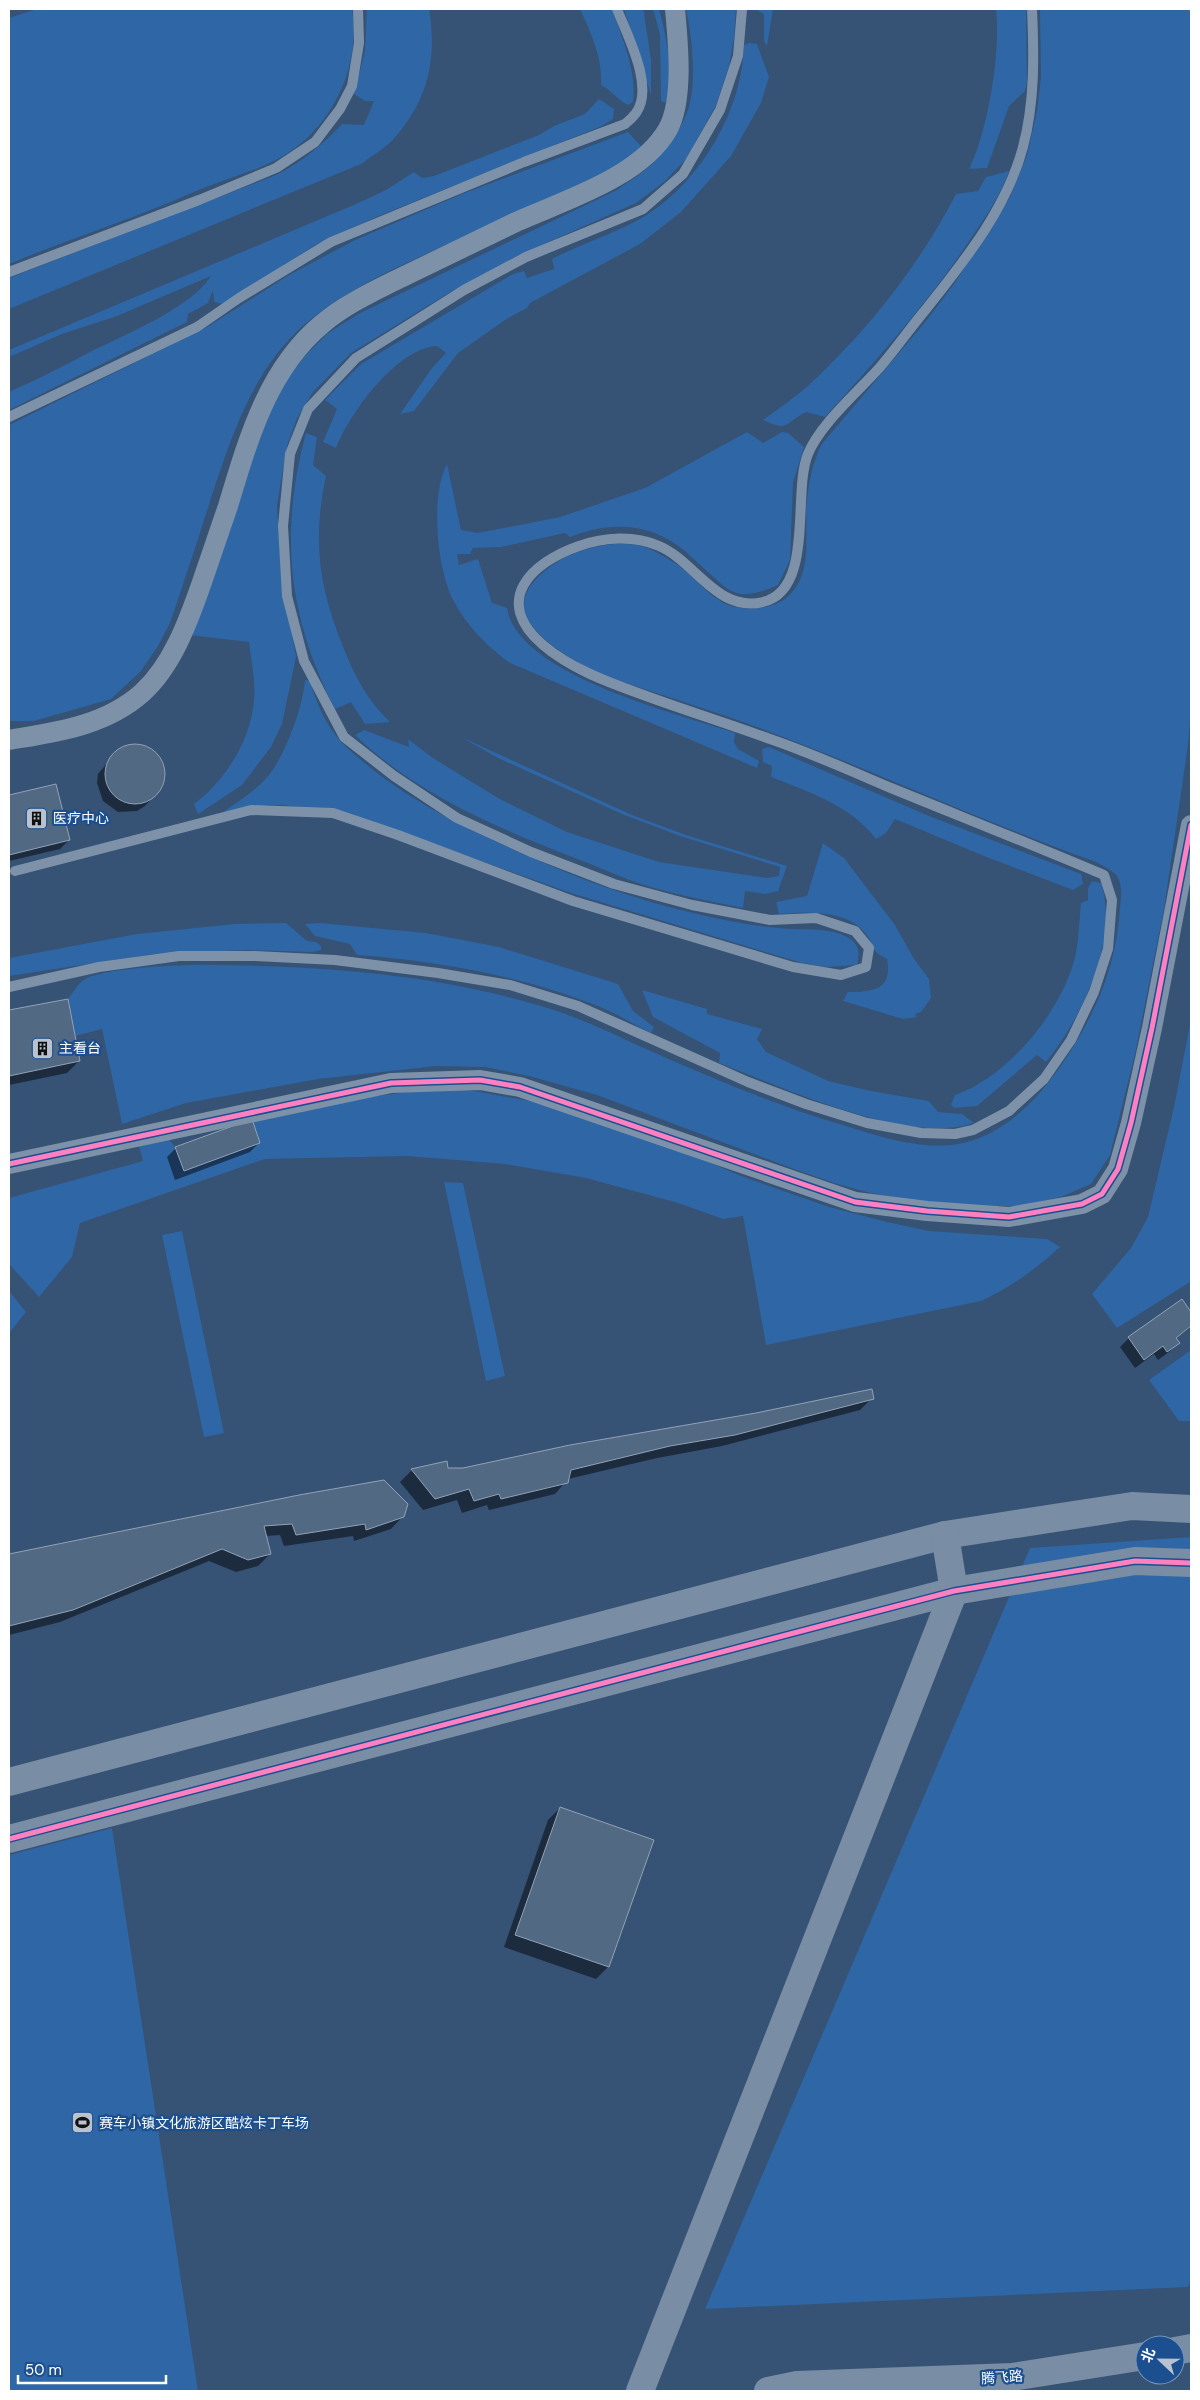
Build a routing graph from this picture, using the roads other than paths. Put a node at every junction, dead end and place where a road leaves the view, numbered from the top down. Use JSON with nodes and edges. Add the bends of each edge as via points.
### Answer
{"nodes":[{"id":1,"x":358,"y":9,"type":"edge"},
{"id":2,"x":617,"y":9,"type":"edge"},
{"id":3,"x":675,"y":9,"type":"edge"},
{"id":4,"x":742,"y":9,"type":"edge"},
{"id":5,"x":1032,"y":9,"type":"edge"},
{"id":6,"x":9,"y":272,"type":"edge"},
{"id":7,"x":9,"y":417,"type":"edge"},
{"id":8,"x":9,"y":740,"type":"edge"},
{"id":9,"x":1191,"y":825,"type":"edge"},
{"id":10,"x":15,"y":871,"type":"dead end"},
{"id":11,"x":9,"y":987,"type":"edge"},
{"id":12,"x":9,"y":1164,"type":"edge"},
{"id":13,"x":1191,"y":1509,"type":"edge"},
{"id":14,"x":945,"y":1536,"type":"junction"},
{"id":15,"x":1191,"y":1564,"type":"edge"},
{"id":16,"x":954,"y":1591,"type":"junction"},
{"id":17,"x":9,"y":1782,"type":"edge"},
{"id":18,"x":9,"y":1839,"type":"edge"},
{"id":19,"x":1135,"y":2358,"type":"edge"},
{"id":20,"x":640,"y":2391,"type":"edge"},
{"id":21,"x":768,"y":2391,"type":"edge"}],
"edges":[{"from":1,"to":6,"type":"lane","via":[[359,43],[352,86],[340,109],[315,142],[276,168]]},
{"from":2,"to":7,"type":"lane","via":[[637,59],[643,89],[637,112],[625,124],[331,242],[197,327]]},
{"from":3,"to":8,"type":"street","via":[[680,58],[676,102],[669,128],[650,153],[613,179],[390,283],[322,324],[286,362],[266,398],[247,440],[195,601],[161,673],[141,694],[89,725]]},
{"from":4,"to":10,"type":"lane","via":[[738,56],[720,110],[683,174],[644,209],[526,257],[464,290],[356,358],[308,410],[290,454],[283,526],[287,596],[304,661],[344,737],[449,813],[531,852],[614,884],[692,905],[770,920],[816,918],[855,931],[869,948],[866,967],[841,975],[793,967],[573,901],[332,813],[251,810]]},
{"from":5,"to":11,"type":"lane","via":[[1033,91],[1023,148],[1004,197],[972,248],[940,290],[883,364],[829,422],[808,453],[801,484],[796,564],[785,590],[765,602],[739,602],[716,592],[661,546],[626,537],[582,545],[544,561],[523,586],[517,605],[524,624],[542,644],[576,668],[770,739],[1104,875],[1112,900],[1108,948],[1094,992],[1071,1040],[1044,1079],[1009,1111],[973,1130],[955,1134],[921,1133],[867,1124],[806,1104],[748,1082],[578,1006],[510,985],[438,973],[335,960],[179,956],[99,967]]},
{"from":9,"to":12,"type":"street","via":[[1152,1028],[1118,1169],[1102,1194],[1082,1204],[1009,1217],[856,1202],[520,1087],[480,1080],[391,1083]]},
{"from":13,"to":14,"type":"street","via":[[1132,1506]]},
{"from":14,"to":16,"type":"street"},
{"from":14,"to":17,"type":"street"},
{"from":15,"to":16,"type":"street","via":[[1135,1561]]},
{"from":16,"to":18,"type":"street"},
{"from":16,"to":20,"type":"street"},
{"from":19,"to":21,"type":"street","name":"腾飞路","via":[[1012,2377],[797,2385]]}]}
